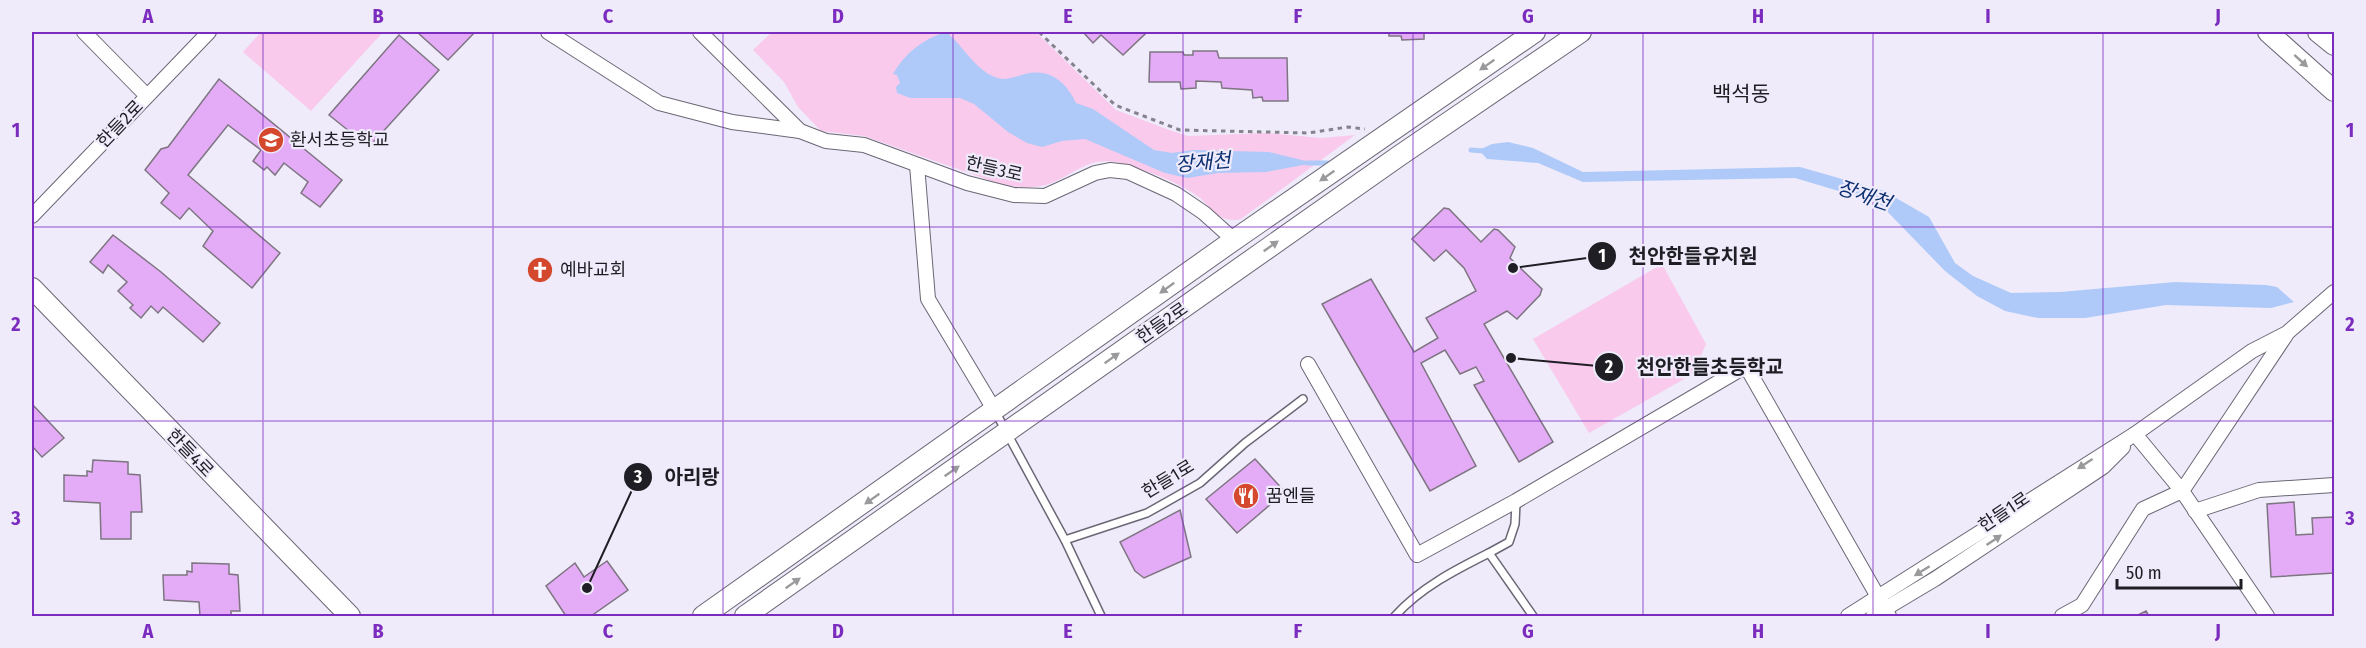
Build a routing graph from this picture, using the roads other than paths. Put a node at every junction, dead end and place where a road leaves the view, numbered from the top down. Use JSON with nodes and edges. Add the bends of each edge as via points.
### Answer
{"nodes":[{"id":1,"x":84,"y":32,"type":"edge"},
{"id":2,"x":208,"y":32,"type":"edge"},
{"id":3,"x":548,"y":32,"type":"edge"},
{"id":4,"x":700,"y":32,"type":"edge"},
{"id":5,"x":1535,"y":32,"type":"edge"},
{"id":6,"x":1581,"y":32,"type":"edge"},
{"id":7,"x":2268,"y":32,"type":"edge"},
{"id":8,"x":2318,"y":32,"type":"edge"},
{"id":9,"x":2334,"y":45,"type":"edge"},
{"id":10,"x":2334,"y":91,"type":"edge"},
{"id":11,"x":147,"y":96,"type":"junction"},
{"id":12,"x":800,"y":131,"type":"junction"},
{"id":13,"x":917,"y":165,"type":"junction"},
{"id":14,"x":32,"y":216,"type":"edge"},
{"id":15,"x":1234,"y":240,"type":"junction"},
{"id":16,"x":32,"y":288,"type":"edge"},
{"id":17,"x":2334,"y":292,"type":"edge"},
{"id":18,"x":2287,"y":333,"type":"junction"},
{"id":19,"x":1308,"y":364,"type":"dead end"},
{"id":20,"x":1303,"y":399,"type":"dead end"},
{"id":21,"x":995,"y":411,"type":"junction"},
{"id":22,"x":1007,"y":432,"type":"junction"},
{"id":23,"x":2136,"y":434,"type":"junction"},
{"id":24,"x":2334,"y":485,"type":"edge"},
{"id":25,"x":2182,"y":491,"type":"junction"},
{"id":26,"x":1516,"y":501,"type":"junction"},
{"id":27,"x":2195,"y":510,"type":"junction"},
{"id":28,"x":1065,"y":540,"type":"junction"},
{"id":29,"x":1489,"y":553,"type":"junction"},
{"id":30,"x":1881,"y":610,"type":"edge"},
{"id":31,"x":350,"y":616,"type":"edge"},
{"id":32,"x":703,"y":616,"type":"edge"},
{"id":33,"x":745,"y":616,"type":"edge"},
{"id":34,"x":1101,"y":616,"type":"edge"},
{"id":35,"x":1395,"y":616,"type":"edge"},
{"id":36,"x":1533,"y":616,"type":"edge"},
{"id":37,"x":1848,"y":616,"type":"edge"},
{"id":38,"x":2062,"y":616,"type":"edge"},
{"id":39,"x":2267,"y":616,"type":"edge"}],
"edges":[{"from":1,"to":11,"type":"street"},
{"from":2,"to":11,"type":"street","name":"한들2로"},
{"from":3,"to":12,"type":"street","name":"한들3로","via":[[658,103],[732,122]]},
{"from":4,"to":12,"type":"street","name":"한들3로"},
{"from":5,"to":15,"type":"street","name":"한들2로","one_way":true},
{"from":22,"to":6,"type":"street","name":"한들2로","one_way":true},
{"from":7,"to":10,"type":"street","one_way":true},
{"from":8,"to":9,"type":"street"},
{"from":11,"to":14,"type":"street","name":"한들2로"},
{"from":12,"to":13,"type":"street","name":"한들3로","via":[[826,141],[864,145]]},
{"from":13,"to":15,"type":"street","name":"한들3로","via":[[1014,195],[1045,195],[1095,173],[1128,172],[1176,194]]},
{"from":13,"to":21,"type":"street","via":[[928,299]]},
{"from":15,"to":21,"type":"street","name":"한들2로","one_way":true},
{"from":16,"to":31,"type":"street","name":"한들4로"},
{"from":17,"to":18,"type":"street","name":"한들1로"},
{"from":18,"to":23,"type":"street","name":"한들1로","via":[[2252,351]]},
{"from":18,"to":25,"type":"street","name":"한들1로"},
{"from":19,"to":26,"type":"street","via":[[1417,555]]},
{"from":20,"to":28,"type":"lane","name":"한들1로","via":[[1200,483],[1147,513]]},
{"from":21,"to":22,"type":"lane"},
{"from":21,"to":32,"type":"street","name":"한들2로","one_way":true},
{"from":22,"to":28,"type":"lane"},
{"from":33,"to":22,"type":"street","name":"한들2로","one_way":true},
{"from":23,"to":25,"type":"street"},
{"from":23,"to":30,"type":"street","name":"한들1로"},
{"from":24,"to":27,"type":"street","via":[[2259,490]]},
{"from":25,"to":27,"type":"street"},
{"from":25,"to":38,"type":"street","via":[[2144,509],[2082,605]]},
{"from":26,"to":29,"type":"lane","via":[[1509,542]]},
{"from":26,"to":30,"type":"street","via":[[1746,366]]},
{"from":27,"to":39,"type":"street"},
{"from":28,"to":34,"type":"lane"},
{"from":29,"to":35,"type":"lane","via":[[1457,569]]},
{"from":29,"to":36,"type":"lane"},
{"from":30,"to":37,"type":"street","name":"한들1로"}]}
